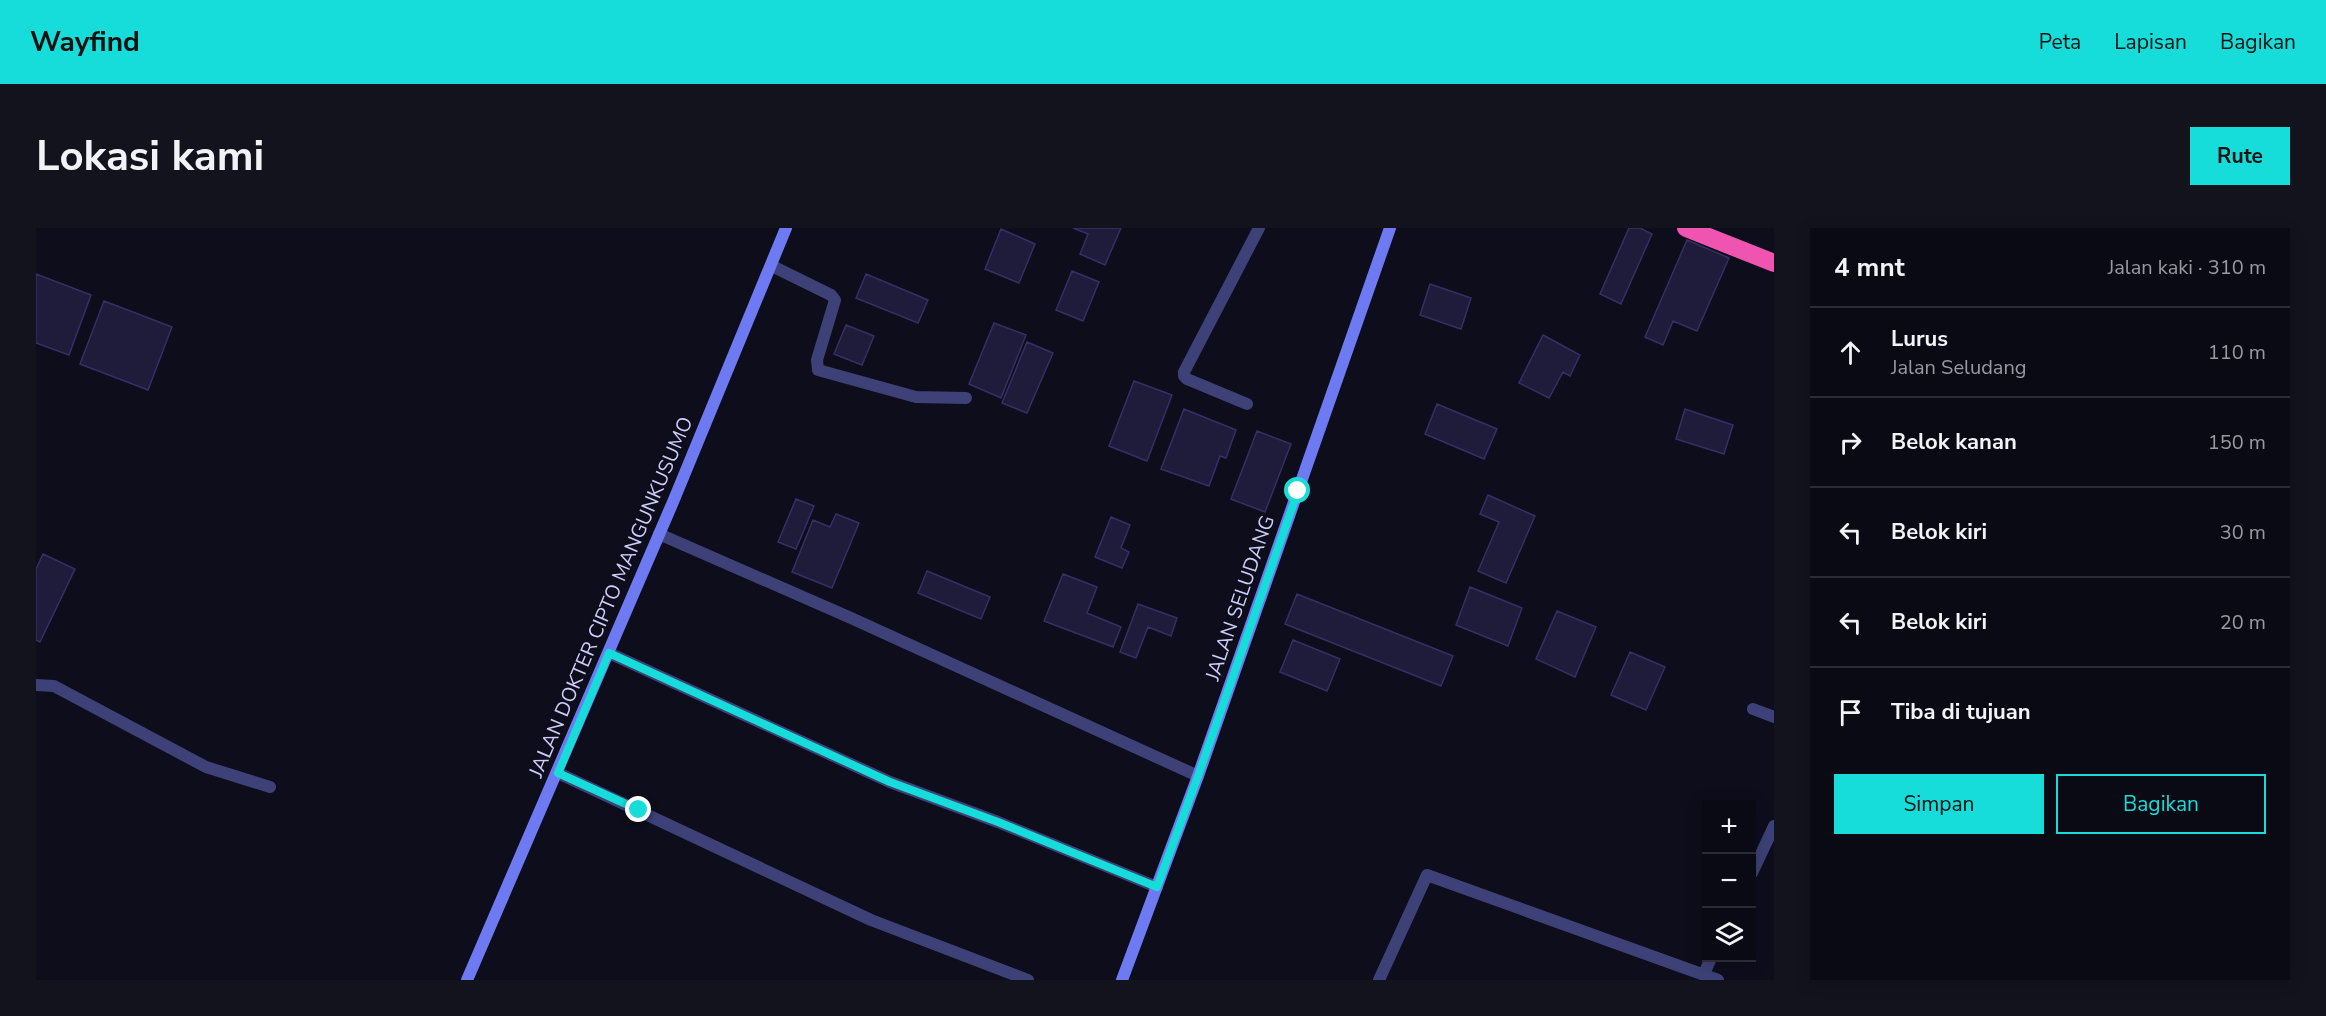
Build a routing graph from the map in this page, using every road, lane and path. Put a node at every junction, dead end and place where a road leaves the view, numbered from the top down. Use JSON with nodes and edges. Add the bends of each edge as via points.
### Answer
{"nodes":[{"id":1,"x":786,"y":228,"type":"edge"},
{"id":2,"x":1259,"y":228,"type":"edge"},
{"id":3,"x":1390,"y":228,"type":"edge"},
{"id":4,"x":1686,"y":228,"type":"edge"},
{"id":5,"x":1774,"y":263,"type":"edge"},
{"id":6,"x":772,"y":266,"type":"junction"},
{"id":7,"x":966,"y":398,"type":"dead end"},
{"id":8,"x":1247,"y":404,"type":"dead end"},
{"id":9,"x":659,"y":534,"type":"junction"},
{"id":10,"x":609,"y":653,"type":"junction"},
{"id":11,"x":36,"y":685,"type":"edge"},
{"id":12,"x":1753,"y":709,"type":"dead end"},
{"id":13,"x":1774,"y":717,"type":"edge"},
{"id":14,"x":558,"y":773,"type":"junction"},
{"id":15,"x":1198,"y":776,"type":"junction"},
{"id":16,"x":270,"y":787,"type":"dead end"},
{"id":17,"x":1774,"y":826,"type":"edge"},
{"id":18,"x":1756,"y":864,"type":"edge"},
{"id":19,"x":1157,"y":887,"type":"junction"},
{"id":20,"x":1709,"y":962,"type":"edge"},
{"id":21,"x":1704,"y":974,"type":"junction"},
{"id":22,"x":467,"y":980,"type":"edge"},
{"id":23,"x":1028,"y":980,"type":"edge"},
{"id":24,"x":1122,"y":980,"type":"edge"},
{"id":25,"x":1379,"y":980,"type":"edge"},
{"id":26,"x":1718,"y":980,"type":"edge"}],
"edges":[{"from":1,"to":6,"type":"street","name":"JALAN DOKTER CIPTO MANGUNKUSUMO"},
{"from":2,"to":8,"type":"street","via":[[1184,372],[1187,379]]},
{"from":3,"to":15,"type":"street","name":"JALAN SELUDANG"},
{"from":4,"to":5,"type":"highway"},
{"from":6,"to":7,"type":"street","via":[[835,300],[817,360],[818,370],[916,397]]},
{"from":6,"to":9,"type":"street","name":"JALAN DOKTER CIPTO MANGUNKUSUMO"},
{"from":9,"to":10,"type":"street","name":"JALAN DOKTER CIPTO MANGUNKUSUMO"},
{"from":9,"to":15,"type":"street"},
{"from":10,"to":14,"type":"street","name":"JALAN DOKTER CIPTO MANGUNKUSUMO"},
{"from":10,"to":19,"type":"street","via":[[890,782]]},
{"from":11,"to":16,"type":"street","via":[[54,686],[206,767]]},
{"from":12,"to":13,"type":"street"},
{"from":14,"to":22,"type":"street","name":"JALAN DOKTER CIPTO MANGUNKUSUMO"},
{"from":14,"to":23,"type":"street","via":[[871,920]]},
{"from":15,"to":19,"type":"street","name":"JALAN SELUDANG"},
{"from":17,"to":18,"type":"street"},
{"from":19,"to":24,"type":"street","name":"JALAN SELUDANG"},
{"from":20,"to":21,"type":"street"},
{"from":21,"to":25,"type":"street","via":[[1427,875]]},
{"from":21,"to":26,"type":"street"}]}
